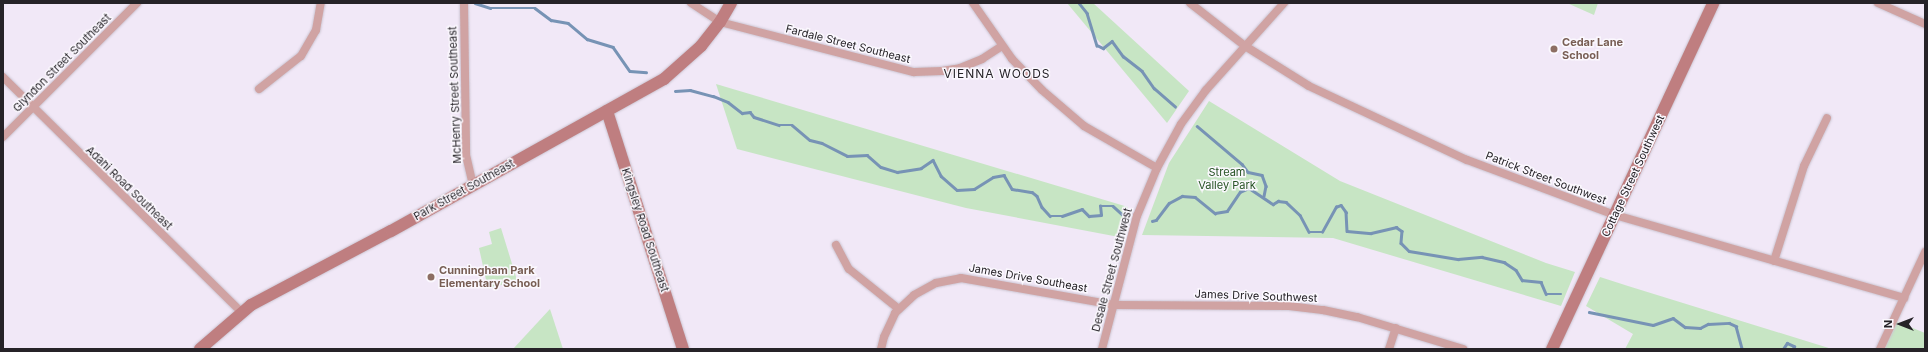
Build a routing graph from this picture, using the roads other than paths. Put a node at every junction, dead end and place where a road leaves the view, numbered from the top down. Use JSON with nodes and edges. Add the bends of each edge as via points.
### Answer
{"nodes":[{"id":1,"x":137,"y":3,"type":"edge"},
{"id":2,"x":321,"y":3,"type":"edge"},
{"id":3,"x":464,"y":3,"type":"edge"},
{"id":4,"x":691,"y":3,"type":"edge"},
{"id":5,"x":731,"y":3,"type":"edge"},
{"id":6,"x":974,"y":3,"type":"edge"},
{"id":7,"x":1190,"y":3,"type":"edge"},
{"id":8,"x":1284,"y":3,"type":"edge"},
{"id":9,"x":1714,"y":3,"type":"edge"},
{"id":10,"x":1878,"y":3,"type":"edge"},
{"id":11,"x":720,"y":22,"type":"junction"},
{"id":12,"x":1925,"y":24,"type":"edge"},
{"id":13,"x":1002,"y":46,"type":"junction"},
{"id":14,"x":1245,"y":46,"type":"junction"},
{"id":15,"x":3,"y":77,"type":"edge"},
{"id":16,"x":258,"y":89,"type":"dead end"},
{"id":17,"x":32,"y":109,"type":"junction"},
{"id":18,"x":607,"y":111,"type":"junction"},
{"id":19,"x":1827,"y":118,"type":"dead end"},
{"id":20,"x":3,"y":137,"type":"edge"},
{"id":21,"x":1157,"y":168,"type":"junction"},
{"id":22,"x":473,"y":185,"type":"junction"},
{"id":23,"x":1615,"y":215,"type":"junction"},
{"id":24,"x":836,"y":245,"type":"dead end"},
{"id":25,"x":1925,"y":252,"type":"edge"},
{"id":26,"x":1774,"y":261,"type":"junction"},
{"id":27,"x":1904,"y":298,"type":"junction"},
{"id":28,"x":1114,"y":305,"type":"junction"},
{"id":29,"x":899,"y":309,"type":"junction"},
{"id":30,"x":241,"y":312,"type":"junction"},
{"id":31,"x":1396,"y":328,"type":"junction"},
{"id":32,"x":200,"y":349,"type":"edge"},
{"id":33,"x":683,"y":349,"type":"edge"},
{"id":34,"x":881,"y":349,"type":"edge"},
{"id":35,"x":1102,"y":349,"type":"edge"},
{"id":36,"x":1389,"y":349,"type":"edge"},
{"id":37,"x":1463,"y":349,"type":"edge"},
{"id":38,"x":1552,"y":349,"type":"edge"},
{"id":39,"x":1880,"y":349,"type":"edge"}],
"edges":[{"from":1,"to":17,"type":"street","name":"Glyndon Street Southeast"},
{"from":2,"to":16,"type":"street","via":[[316,30],[301,56]]},
{"from":3,"to":22,"type":"street","name":"McHenry Street Southeast","via":[[466,155]]},
{"from":4,"to":11,"type":"street","name":"Fardale Street Southeast"},
{"from":5,"to":11,"type":"main road","name":"Park Street Southeast"},
{"from":6,"to":13,"type":"street"},
{"from":7,"to":14,"type":"street","name":"Patrick Street Southwest"},
{"from":8,"to":14,"type":"street","name":"Desale Street Southwest"},
{"from":9,"to":23,"type":"main road","name":"Cottage Street Southwest"},
{"from":10,"to":12,"type":"street"},
{"from":11,"to":13,"type":"street","name":"Fardale Street Southeast","via":[[914,72],[942,72],[960,68],[982,59]]},
{"from":11,"to":18,"type":"main road","name":"Park Street Southeast","via":[[697,51],[670,75]]},
{"from":13,"to":21,"type":"street","via":[[1065,111],[1099,135]]},
{"from":14,"to":21,"type":"street","name":"Desale Street Southwest","via":[[1198,100],[1181,124]]},
{"from":14,"to":23,"type":"street","name":"Patrick Street Southwest","via":[[1309,86],[1377,119],[1494,170]]},
{"from":15,"to":17,"type":"street","name":"Adahi Road Southeast"},
{"from":17,"to":20,"type":"street","name":"Glyndon Street Southeast"},
{"from":17,"to":30,"type":"street","name":"Adahi Road Southeast"},
{"from":18,"to":22,"type":"main road","name":"Park Street Southeast"},
{"from":18,"to":33,"type":"main road","name":"Kingsley Road Southeast"},
{"from":19,"to":26,"type":"street","via":[[1802,172]]},
{"from":21,"to":28,"type":"street","name":"Desale Street Southwest","via":[[1137,216]]},
{"from":22,"to":30,"type":"main road","name":"Park Street Southeast"},
{"from":23,"to":26,"type":"street","name":"Patrick Street Southwest"},
{"from":23,"to":38,"type":"main road","name":"Cottage Street Southwest"},
{"from":24,"to":29,"type":"street","via":[[849,269]]},
{"from":25,"to":27,"type":"street"},
{"from":26,"to":27,"type":"street","name":"Patrick Street Southwest"},
{"from":27,"to":39,"type":"street"},
{"from":28,"to":29,"type":"street","name":"James Drive Southeast","via":[[961,278],[923,289]]},
{"from":28,"to":31,"type":"street","name":"James Drive Southwest","via":[[1290,306],[1344,313]]},
{"from":28,"to":35,"type":"street","name":"Desale Street Southwest"},
{"from":29,"to":34,"type":"street","name":"James Drive Southeast","via":[[888,325]]},
{"from":30,"to":32,"type":"main road","name":"Park Street Southeast"},
{"from":31,"to":36,"type":"street"},
{"from":31,"to":37,"type":"street","name":"James Drive Southwest"}]}
